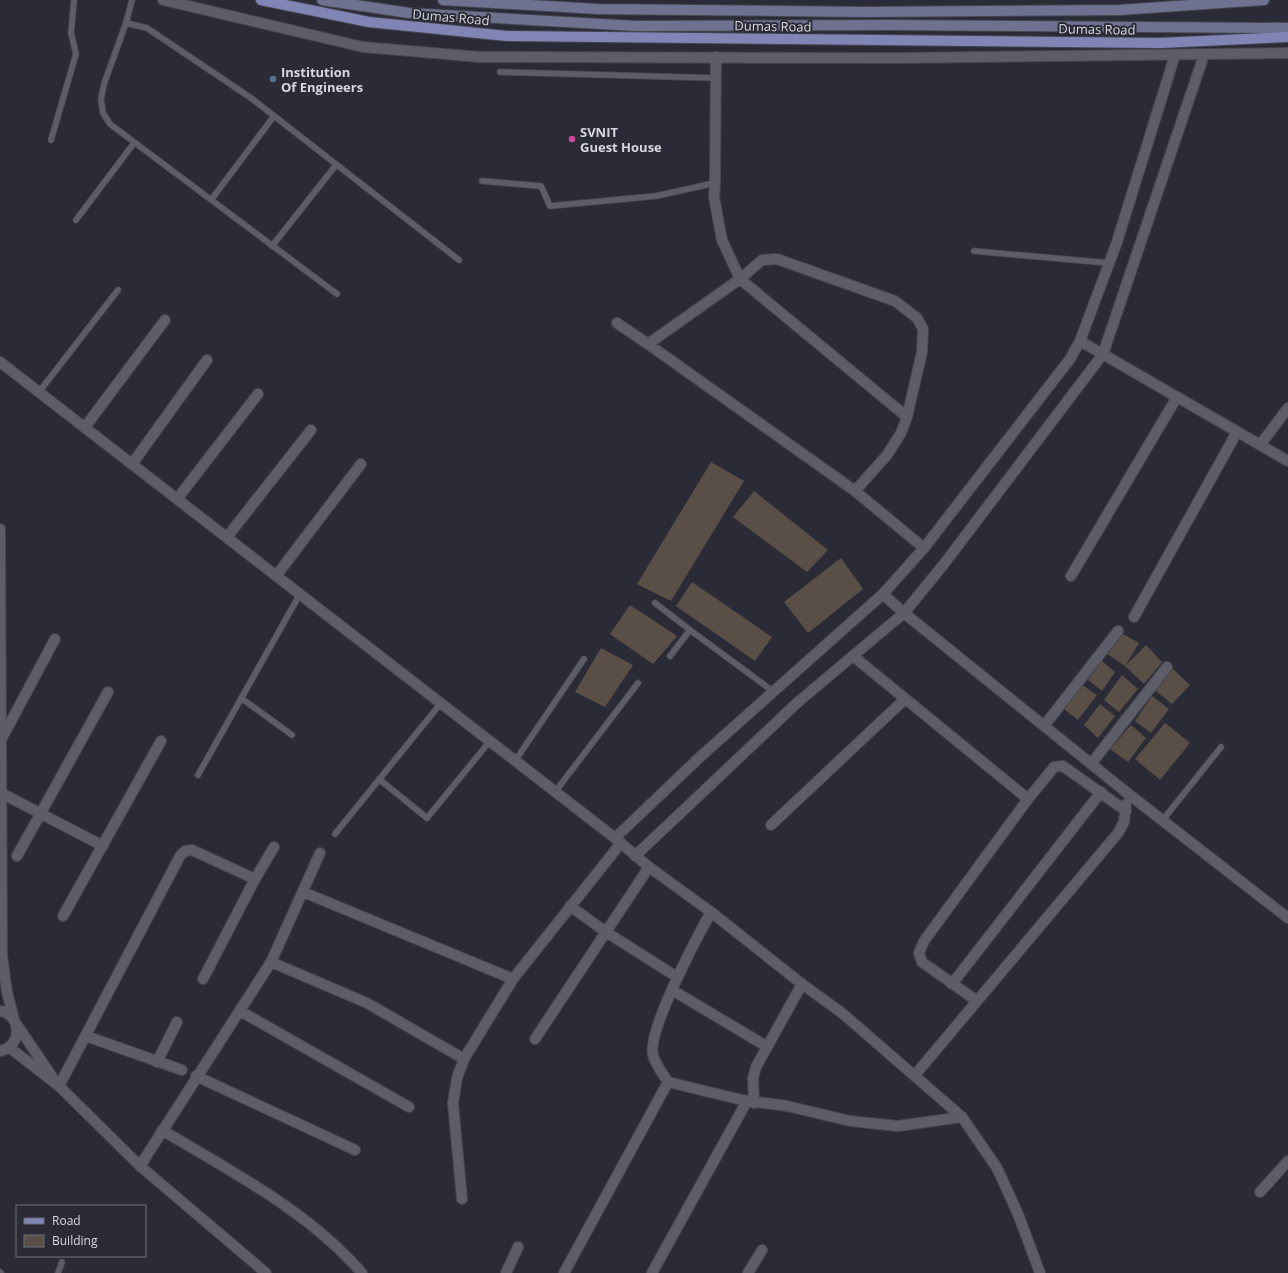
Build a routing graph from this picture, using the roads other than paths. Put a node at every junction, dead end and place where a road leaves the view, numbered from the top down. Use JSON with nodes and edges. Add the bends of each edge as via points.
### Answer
{"nodes":[{"id":1,"x":74,"y":0,"type":"edge"},
{"id":2,"x":132,"y":0,"type":"edge"},
{"id":3,"x":163,"y":0,"type":"edge"},
{"id":4,"x":261,"y":0,"type":"edge"},
{"id":5,"x":322,"y":0,"type":"edge"},
{"id":6,"x":443,"y":0,"type":"edge"},
{"id":7,"x":1264,"y":0,"type":"edge"},
{"id":8,"x":126,"y":23,"type":"junction"},
{"id":9,"x":1288,"y":28,"type":"edge"},
{"id":10,"x":1288,"y":37,"type":"edge"},
{"id":11,"x":1288,"y":53,"type":"edge"},
{"id":12,"x":1204,"y":55,"type":"junction"},
{"id":13,"x":1175,"y":56,"type":"junction"},
{"id":14,"x":716,"y":57,"type":"junction"},
{"id":15,"x":500,"y":72,"type":"dead end"},
{"id":16,"x":716,"y":78,"type":"junction"},
{"id":17,"x":274,"y":116,"type":"junction"},
{"id":18,"x":51,"y":140,"type":"dead end"},
{"id":19,"x":134,"y":143,"type":"junction"},
{"id":20,"x":336,"y":165,"type":"junction"},
{"id":21,"x":482,"y":181,"type":"dead end"},
{"id":22,"x":715,"y":183,"type":"junction"},
{"id":23,"x":211,"y":200,"type":"junction"},
{"id":24,"x":76,"y":220,"type":"dead end"},
{"id":25,"x":272,"y":246,"type":"junction"},
{"id":26,"x":974,"y":251,"type":"dead end"},
{"id":27,"x":459,"y":260,"type":"dead end"},
{"id":28,"x":1109,"y":263,"type":"junction"},
{"id":29,"x":740,"y":279,"type":"junction"},
{"id":30,"x":118,"y":290,"type":"dead end"},
{"id":31,"x":337,"y":294,"type":"dead end"},
{"id":32,"x":165,"y":320,"type":"dead end"},
{"id":33,"x":616,"y":323,"type":"dead end"},
{"id":34,"x":1080,"y":341,"type":"junction"},
{"id":35,"x":648,"y":344,"type":"junction"},
{"id":36,"x":1103,"y":354,"type":"junction"},
{"id":37,"x":207,"y":360,"type":"dead end"},
{"id":38,"x":0,"y":362,"type":"edge"},
{"id":39,"x":39,"y":392,"type":"junction"},
{"id":40,"x":258,"y":394,"type":"dead end"},
{"id":41,"x":1177,"y":397,"type":"junction"},
{"id":42,"x":1288,"y":408,"type":"edge"},
{"id":43,"x":907,"y":417,"type":"junction"},
{"id":44,"x":85,"y":427,"type":"junction"},
{"id":45,"x":310,"y":430,"type":"dead end"},
{"id":46,"x":1237,"y":432,"type":"junction"},
{"id":47,"x":1260,"y":445,"type":"junction"},
{"id":48,"x":1288,"y":461,"type":"edge"},
{"id":49,"x":132,"y":464,"type":"junction"},
{"id":50,"x":361,"y":464,"type":"dead end"},
{"id":51,"x":855,"y":491,"type":"junction"},
{"id":52,"x":177,"y":499,"type":"junction"},
{"id":53,"x":0,"y":529,"type":"edge"},
{"id":54,"x":227,"y":537,"type":"junction"},
{"id":55,"x":924,"y":548,"type":"junction"},
{"id":56,"x":276,"y":576,"type":"junction"},
{"id":57,"x":1071,"y":576,"type":"dead end"},
{"id":58,"x":300,"y":594,"type":"junction"},
{"id":59,"x":883,"y":594,"type":"junction"},
{"id":60,"x":655,"y":603,"type":"dead end"},
{"id":61,"x":904,"y":614,"type":"junction"},
{"id":62,"x":1134,"y":617,"type":"dead end"},
{"id":63,"x":690,"y":630,"type":"junction"},
{"id":64,"x":1118,"y":631,"type":"dead end"},
{"id":65,"x":55,"y":639,"type":"dead end"},
{"id":66,"x":670,"y":656,"type":"dead end"},
{"id":67,"x":853,"y":656,"type":"junction"},
{"id":68,"x":584,"y":659,"type":"dead end"},
{"id":69,"x":1167,"y":667,"type":"dead end"},
{"id":70,"x":638,"y":683,"type":"dead end"},
{"id":71,"x":108,"y":692,"type":"dead end"},
{"id":72,"x":774,"y":692,"type":"junction"},
{"id":73,"x":241,"y":698,"type":"junction"},
{"id":74,"x":905,"y":699,"type":"junction"},
{"id":75,"x":441,"y":703,"type":"junction"},
{"id":76,"x":1044,"y":726,"type":"junction"},
{"id":77,"x":292,"y":735,"type":"dead end"},
{"id":78,"x":1,"y":740,"type":"edge"},
{"id":79,"x":161,"y":741,"type":"dead end"},
{"id":80,"x":490,"y":741,"type":"junction"},
{"id":81,"x":1221,"y":747,"type":"dead end"},
{"id":82,"x":515,"y":761,"type":"junction"},
{"id":83,"x":1091,"y":764,"type":"junction"},
{"id":84,"x":198,"y":775,"type":"dead end"},
{"id":85,"x":379,"y":779,"type":"junction"},
{"id":86,"x":555,"y":792,"type":"junction"},
{"id":87,"x":1100,"y":792,"type":"junction"},
{"id":88,"x":1126,"y":792,"type":"junction"},
{"id":89,"x":1,"y":793,"type":"junction"},
{"id":90,"x":1028,"y":799,"type":"junction"},
{"id":91,"x":1126,"y":811,"type":"junction"},
{"id":92,"x":41,"y":814,"type":"junction"},
{"id":93,"x":1162,"y":821,"type":"junction"},
{"id":94,"x":771,"y":825,"type":"dead end"},
{"id":95,"x":335,"y":834,"type":"dead end"},
{"id":96,"x":618,"y":841,"type":"junction"},
{"id":97,"x":103,"y":846,"type":"junction"},
{"id":98,"x":274,"y":847,"type":"dead end"},
{"id":99,"x":320,"y":853,"type":"dead end"},
{"id":100,"x":18,"y":856,"type":"dead end"},
{"id":101,"x":635,"y":856,"type":"junction"},
{"id":102,"x":649,"y":868,"type":"junction"},
{"id":103,"x":255,"y":878,"type":"junction"},
{"id":104,"x":304,"y":892,"type":"junction"},
{"id":105,"x":570,"y":906,"type":"junction"},
{"id":106,"x":711,"y":912,"type":"junction"},
{"id":107,"x":63,"y":916,"type":"dead end"},
{"id":108,"x":1288,"y":918,"type":"edge"},
{"id":109,"x":606,"y":932,"type":"junction"},
{"id":110,"x":271,"y":962,"type":"junction"},
{"id":111,"x":677,"y":977,"type":"junction"},
{"id":112,"x":203,"y":979,"type":"dead end"},
{"id":113,"x":513,"y":979,"type":"junction"},
{"id":114,"x":802,"y":984,"type":"junction"},
{"id":115,"x":952,"y":984,"type":"junction"},
{"id":116,"x":672,"y":990,"type":"junction"},
{"id":117,"x":977,"y":1001,"type":"junction"},
{"id":118,"x":0,"y":1011,"type":"edge"},
{"id":119,"x":240,"y":1011,"type":"junction"},
{"id":120,"x":177,"y":1022,"type":"dead end"},
{"id":121,"x":16,"y":1023,"type":"junction"},
{"id":122,"x":86,"y":1036,"type":"junction"},
{"id":123,"x":535,"y":1039,"type":"dead end"},
{"id":124,"x":766,"y":1046,"type":"junction"},
{"id":125,"x":5,"y":1050,"type":"edge"},
{"id":126,"x":464,"y":1059,"type":"junction"},
{"id":127,"x":0,"y":1061,"type":"edge"},
{"id":128,"x":157,"y":1062,"type":"junction"},
{"id":129,"x":182,"y":1070,"type":"dead end"},
{"id":130,"x":915,"y":1075,"type":"junction"},
{"id":131,"x":196,"y":1076,"type":"junction"},
{"id":132,"x":668,"y":1082,"type":"junction"},
{"id":133,"x":59,"y":1086,"type":"junction"},
{"id":134,"x":751,"y":1102,"type":"junction"},
{"id":135,"x":409,"y":1107,"type":"dead end"},
{"id":136,"x":962,"y":1117,"type":"junction"},
{"id":137,"x":162,"y":1130,"type":"junction"},
{"id":138,"x":355,"y":1150,"type":"dead end"},
{"id":139,"x":1288,"y":1161,"type":"edge"},
{"id":140,"x":140,"y":1166,"type":"junction"},
{"id":141,"x":1260,"y":1192,"type":"dead end"},
{"id":142,"x":462,"y":1199,"type":"dead end"},
{"id":143,"x":518,"y":1247,"type":"dead end"},
{"id":144,"x":762,"y":1250,"type":"dead end"},
{"id":145,"x":62,"y":1262,"type":"dead end"},
{"id":146,"x":58,"y":1273,"type":"edge"},
{"id":147,"x":266,"y":1273,"type":"edge"},
{"id":148,"x":362,"y":1273,"type":"edge"},
{"id":149,"x":506,"y":1273,"type":"edge"},
{"id":150,"x":564,"y":1273,"type":"edge"},
{"id":151,"x":652,"y":1273,"type":"edge"},
{"id":152,"x":748,"y":1273,"type":"edge"},
{"id":153,"x":1040,"y":1273,"type":"edge"}],
"edges":[{"from":1,"to":18,"type":"lane","via":[[71,33],[76,54]]},
{"from":2,"to":8,"type":"lane"},
{"from":3,"to":14,"type":"street","via":[[363,47],[480,57]]},
{"from":4,"to":10,"type":"main road","name":"Dumas Road","via":[[369,22],[507,36],[1160,43]]},
{"from":5,"to":9,"type":"main road","via":[[408,12],[636,26]]},
{"from":6,"to":7,"type":"main road","via":[[598,10],[857,12],[1119,10]]},
{"from":8,"to":17,"type":"lane","via":[[147,28]]},
{"from":8,"to":19,"type":"lane","via":[[101,99],[103,113],[110,124]]},
{"from":11,"to":12,"type":"street"},
{"from":12,"to":13,"type":"street"},
{"from":12,"to":36,"type":"street"},
{"from":13,"to":14,"type":"street"},
{"from":13,"to":28,"type":"street"},
{"from":14,"to":16,"type":"street"},
{"from":15,"to":16,"type":"lane"},
{"from":16,"to":22,"type":"street"},
{"from":17,"to":20,"type":"lane"},
{"from":17,"to":23,"type":"lane"},
{"from":19,"to":23,"type":"lane"},
{"from":19,"to":24,"type":"lane"},
{"from":20,"to":25,"type":"lane"},
{"from":20,"to":27,"type":"lane"},
{"from":21,"to":22,"type":"lane","via":[[541,186],[550,206],[656,196]]},
{"from":22,"to":29,"type":"street","via":[[714,196],[722,240]]},
{"from":23,"to":25,"type":"lane"},
{"from":25,"to":31,"type":"lane"},
{"from":26,"to":28,"type":"lane"},
{"from":28,"to":34,"type":"street"},
{"from":29,"to":35,"type":"street"},
{"from":29,"to":43,"type":"street"},
{"from":29,"to":43,"type":"street","via":[[762,260],[777,259],[896,301],[917,318],[923,329],[922,352]]},
{"from":30,"to":39,"type":"lane"},
{"from":32,"to":44,"type":"street"},
{"from":33,"to":35,"type":"street"},
{"from":34,"to":36,"type":"street"},
{"from":34,"to":55,"type":"street","via":[[1065,366]]},
{"from":35,"to":51,"type":"street"},
{"from":36,"to":41,"type":"street"},
{"from":36,"to":61,"type":"street"},
{"from":37,"to":49,"type":"street"},
{"from":38,"to":39,"type":"street"},
{"from":39,"to":44,"type":"street"},
{"from":40,"to":52,"type":"street"},
{"from":41,"to":46,"type":"street"},
{"from":41,"to":57,"type":"street"},
{"from":42,"to":47,"type":"street"},
{"from":43,"to":51,"type":"street","via":[[901,433],[887,455]]},
{"from":44,"to":49,"type":"street"},
{"from":45,"to":54,"type":"street"},
{"from":46,"to":47,"type":"street"},
{"from":46,"to":62,"type":"street"},
{"from":47,"to":48,"type":"street"},
{"from":49,"to":52,"type":"street"},
{"from":50,"to":56,"type":"street"},
{"from":51,"to":55,"type":"street"},
{"from":52,"to":54,"type":"street"},
{"from":53,"to":78,"type":"street"},
{"from":54,"to":56,"type":"street"},
{"from":55,"to":59,"type":"street"},
{"from":56,"to":58,"type":"street"},
{"from":58,"to":73,"type":"lane"},
{"from":58,"to":75,"type":"street"},
{"from":59,"to":61,"type":"street"},
{"from":59,"to":72,"type":"street"},
{"from":60,"to":63,"type":"lane"},
{"from":61,"to":67,"type":"street"},
{"from":61,"to":76,"type":"street"},
{"from":63,"to":66,"type":"lane"},
{"from":63,"to":72,"type":"lane"},
{"from":64,"to":76,"type":"street"},
{"from":65,"to":78,"type":"street"},
{"from":67,"to":74,"type":"street"},
{"from":67,"to":101,"type":"street","via":[[798,702]]},
{"from":68,"to":82,"type":"lane"},
{"from":69,"to":83,"type":"street"},
{"from":70,"to":86,"type":"lane"},
{"from":71,"to":92,"type":"street"},
{"from":72,"to":96,"type":"street","via":[[700,757]]},
{"from":73,"to":77,"type":"lane"},
{"from":73,"to":84,"type":"lane"},
{"from":74,"to":90,"type":"street"},
{"from":74,"to":94,"type":"street"},
{"from":75,"to":80,"type":"street"},
{"from":75,"to":85,"type":"lane"},
{"from":76,"to":83,"type":"street"},
{"from":78,"to":89,"type":"street"},
{"from":79,"to":97,"type":"street"},
{"from":80,"to":82,"type":"street"},
{"from":80,"to":85,"type":"lane","via":[[427,818]]},
{"from":81,"to":93,"type":"lane"},
{"from":82,"to":86,"type":"street"},
{"from":83,"to":88,"type":"street"},
{"from":85,"to":95,"type":"lane"},
{"from":86,"to":96,"type":"street"},
{"from":87,"to":90,"type":"street","via":[[1063,766],[1054,767]]},
{"from":87,"to":91,"type":"street"},
{"from":87,"to":115,"type":"street"},
{"from":88,"to":91,"type":"street"},
{"from":88,"to":93,"type":"street"},
{"from":89,"to":92,"type":"street"},
{"from":89,"to":121,"type":"street","via":[[2,956],[7,992]]},
{"from":90,"to":115,"type":"street","via":[[924,941],[919,953],[922,962]]},
{"from":91,"to":117,"type":"street","via":[[1118,833]]},
{"from":92,"to":97,"type":"street"},
{"from":92,"to":100,"type":"street"},
{"from":93,"to":108,"type":"street"},
{"from":96,"to":101,"type":"street"},
{"from":96,"to":105,"type":"street"},
{"from":97,"to":107,"type":"street"},
{"from":98,"to":103,"type":"street"},
{"from":99,"to":104,"type":"street"},
{"from":101,"to":102,"type":"street"},
{"from":102,"to":106,"type":"street"},
{"from":102,"to":109,"type":"street"},
{"from":103,"to":112,"type":"street"},
{"from":103,"to":122,"type":"street","via":[[192,850],[185,851],[180,856]]},
{"from":104,"to":110,"type":"street"},
{"from":104,"to":113,"type":"street"},
{"from":105,"to":109,"type":"street"},
{"from":105,"to":113,"type":"street"},
{"from":106,"to":111,"type":"street"},
{"from":106,"to":114,"type":"street"},
{"from":109,"to":111,"type":"street"},
{"from":109,"to":123,"type":"street"},
{"from":110,"to":119,"type":"street"},
{"from":110,"to":126,"type":"street","via":[[367,1003]]},
{"from":111,"to":116,"type":"street"},
{"from":113,"to":126,"type":"street"},
{"from":114,"to":124,"type":"street"},
{"from":114,"to":130,"type":"street","via":[[842,1013]]},
{"from":115,"to":117,"type":"street"},
{"from":116,"to":124,"type":"street"},
{"from":116,"to":132,"type":"street","via":[[652,1042],[653,1056]]},
{"from":117,"to":130,"type":"street"},
{"from":118,"to":121,"type":"street","via":[[9,1015]]},
{"from":119,"to":131,"type":"street"},
{"from":119,"to":135,"type":"street"},
{"from":120,"to":128,"type":"street"},
{"from":121,"to":125,"type":"street","via":[[17,1038]]},
{"from":121,"to":133,"type":"street"},
{"from":122,"to":128,"type":"street"},
{"from":122,"to":133,"type":"street"},
{"from":124,"to":134,"type":"street","via":[[754,1072]]},
{"from":125,"to":127,"type":"street"},
{"from":125,"to":133,"type":"street"},
{"from":126,"to":142,"type":"street","via":[[457,1078],[453,1103]]},
{"from":128,"to":129,"type":"street"},
{"from":130,"to":136,"type":"street"},
{"from":131,"to":137,"type":"street"},
{"from":131,"to":138,"type":"street"},
{"from":132,"to":134,"type":"street"},
{"from":132,"to":150,"type":"street"},
{"from":133,"to":140,"type":"street"},
{"from":134,"to":136,"type":"street","via":[[787,1106],[850,1121],[898,1126]]},
{"from":134,"to":151,"type":"street"},
{"from":136,"to":153,"type":"street","via":[[997,1168],[1018,1214]]},
{"from":137,"to":140,"type":"street"},
{"from":137,"to":148,"type":"street","via":[[282,1204],[336,1246]]},
{"from":139,"to":141,"type":"street"},
{"from":140,"to":147,"type":"street"},
{"from":143,"to":149,"type":"street"},
{"from":144,"to":152,"type":"street"},
{"from":145,"to":146,"type":"lane"}]}
